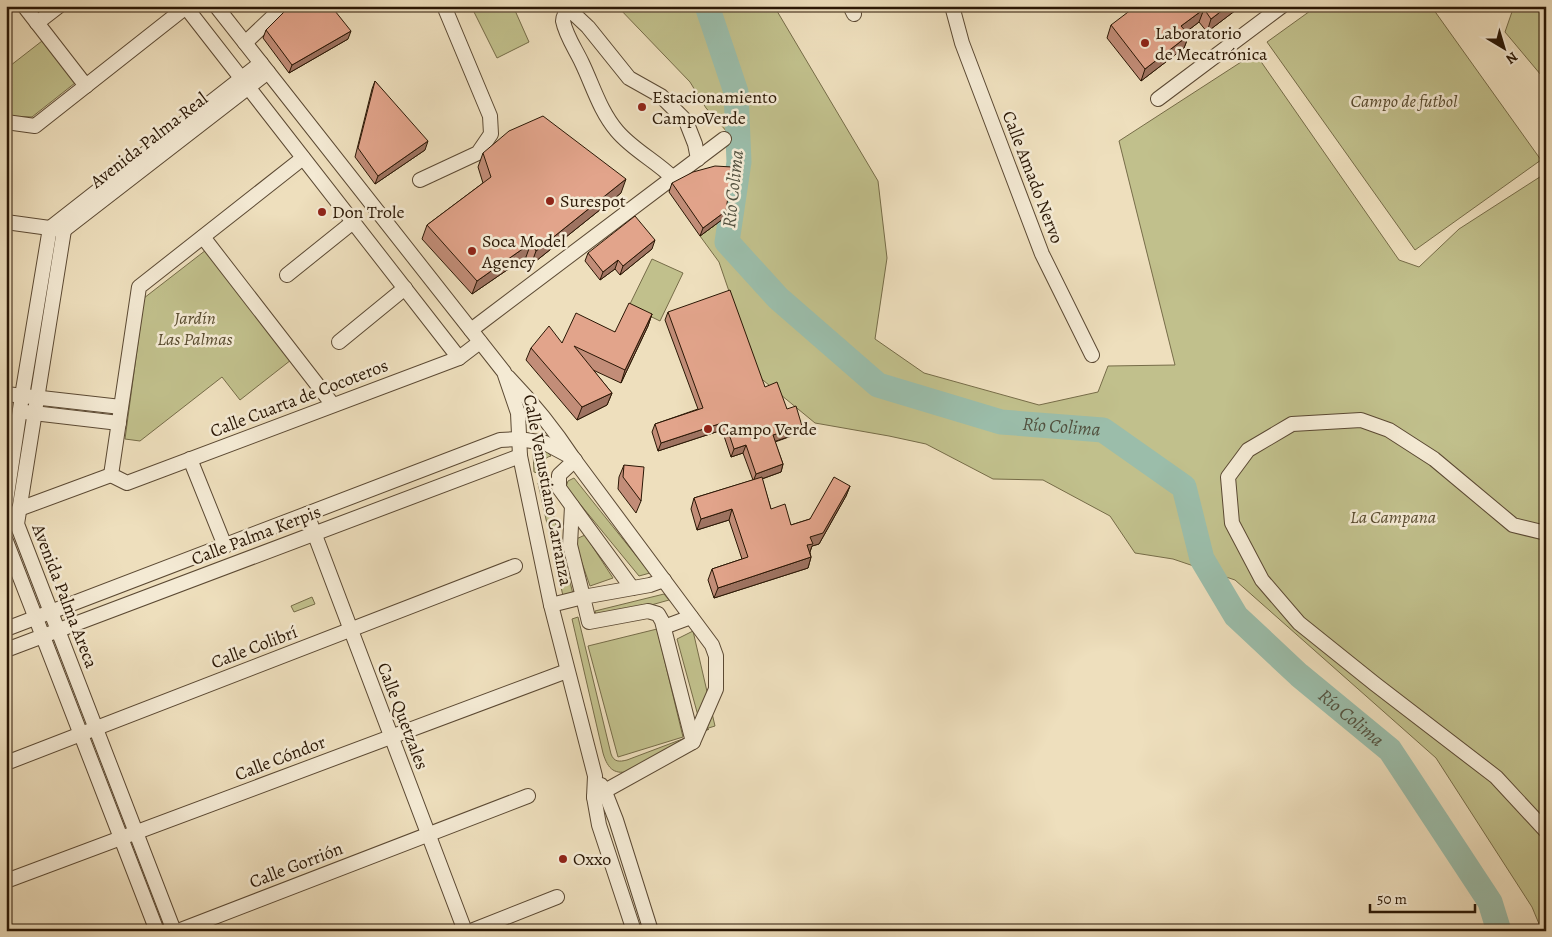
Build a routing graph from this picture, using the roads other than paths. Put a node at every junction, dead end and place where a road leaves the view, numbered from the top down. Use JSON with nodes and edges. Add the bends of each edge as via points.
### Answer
{"nodes":[{"id":1,"x":24,"y":6,"type":"edge"},
{"id":2,"x":59,"y":6,"type":"edge"},
{"id":3,"x":216,"y":6,"type":"edge"},
{"id":4,"x":284,"y":6,"type":"edge"},
{"id":5,"x":444,"y":6,"type":"edge"},
{"id":6,"x":952,"y":6,"type":"edge"},
{"id":7,"x":1282,"y":6,"type":"edge"},
{"id":8,"x":186,"y":7,"type":"edge"},
{"id":9,"x":37,"y":23,"type":"junction"},
{"id":10,"x":245,"y":43,"type":"junction"},
{"id":11,"x":264,"y":68,"type":"junction"},
{"id":12,"x":245,"y":83,"type":"junction"},
{"id":13,"x":86,"y":86,"type":"junction"},
{"id":14,"x":1158,"y":99,"type":"dead end"},
{"id":15,"x":6,"y":122,"type":"edge"},
{"id":16,"x":724,"y":139,"type":"dead end"},
{"id":17,"x":303,"y":158,"type":"junction"},
{"id":18,"x":698,"y":159,"type":"junction"},
{"id":19,"x":673,"y":178,"type":"junction"},
{"id":20,"x":420,"y":180,"type":"dead end"},
{"id":21,"x":6,"y":222,"type":"edge"},
{"id":22,"x":353,"y":222,"type":"junction"},
{"id":23,"x":57,"y":229,"type":"junction"},
{"id":24,"x":203,"y":236,"type":"junction"},
{"id":25,"x":287,"y":275,"type":"dead end"},
{"id":26,"x":405,"y":288,"type":"junction"},
{"id":27,"x":471,"y":330,"type":"junction"},
{"id":28,"x":339,"y":342,"type":"dead end"},
{"id":29,"x":480,"y":342,"type":"junction"},
{"id":30,"x":1092,"y":355,"type":"dead end"},
{"id":31,"x":459,"y":358,"type":"junction"},
{"id":32,"x":504,"y":372,"type":"junction"},
{"id":33,"x":6,"y":394,"type":"edge"},
{"id":34,"x":22,"y":396,"type":"junction"},
{"id":35,"x":37,"y":397,"type":"junction"},
{"id":36,"x":333,"y":405,"type":"junction"},
{"id":37,"x":121,"y":407,"type":"junction"},
{"id":38,"x":19,"y":411,"type":"junction"},
{"id":39,"x":34,"y":413,"type":"junction"},
{"id":40,"x":119,"y":423,"type":"junction"},
{"id":41,"x":520,"y":439,"type":"junction"},
{"id":42,"x":520,"y":456,"type":"junction"},
{"id":43,"x":190,"y":459,"type":"junction"},
{"id":44,"x":574,"y":459,"type":"junction"},
{"id":45,"x":111,"y":475,"type":"junction"},
{"id":46,"x":6,"y":501,"type":"edge"},
{"id":47,"x":572,"y":506,"type":"junction"},
{"id":48,"x":19,"y":509,"type":"junction"},
{"id":49,"x":307,"y":514,"type":"junction"},
{"id":50,"x":12,"y":526,"type":"edge"},
{"id":51,"x":314,"y":533,"type":"junction"},
{"id":52,"x":1546,"y":533,"type":"edge"},
{"id":53,"x":6,"y":540,"type":"edge"},
{"id":54,"x":224,"y":546,"type":"junction"},
{"id":55,"x":515,"y":566,"type":"dead end"},
{"id":56,"x":664,"y":580,"type":"junction"},
{"id":57,"x":632,"y":588,"type":"junction"},
{"id":58,"x":583,"y":597,"type":"junction"},
{"id":59,"x":551,"y":605,"type":"junction"},
{"id":60,"x":51,"y":612,"type":"junction"},
{"id":61,"x":36,"y":618,"type":"junction"},
{"id":62,"x":691,"y":618,"type":"junction"},
{"id":63,"x":664,"y":627,"type":"junction"},
{"id":64,"x":6,"y":629,"type":"edge"},
{"id":65,"x":58,"y":630,"type":"junction"},
{"id":66,"x":350,"y":630,"type":"junction"},
{"id":67,"x":43,"y":636,"type":"junction"},
{"id":68,"x":6,"y":650,"type":"edge"},
{"id":69,"x":567,"y":670,"type":"junction"},
{"id":70,"x":96,"y":728,"type":"junction"},
{"id":71,"x":81,"y":734,"type":"junction"},
{"id":72,"x":391,"y":737,"type":"junction"},
{"id":73,"x":694,"y":742,"type":"junction"},
{"id":74,"x":6,"y":763,"type":"edge"},
{"id":75,"x":599,"y":795,"type":"junction"},
{"id":76,"x":528,"y":796,"type":"dead end"},
{"id":77,"x":1546,"y":831,"type":"edge"},
{"id":78,"x":136,"y":833,"type":"junction"},
{"id":79,"x":428,"y":835,"type":"junction"},
{"id":80,"x":121,"y":838,"type":"junction"},
{"id":81,"x":633,"y":873,"type":"junction"},
{"id":82,"x":616,"y":877,"type":"junction"},
{"id":83,"x":6,"y":881,"type":"edge"},
{"id":84,"x":556,"y":897,"type":"dead end"},
{"id":85,"x":157,"y":931,"type":"edge"},
{"id":86,"x":176,"y":931,"type":"edge"},
{"id":87,"x":465,"y":931,"type":"edge"},
{"id":88,"x":471,"y":931,"type":"edge"},
{"id":89,"x":634,"y":931,"type":"edge"},
{"id":90,"x":651,"y":931,"type":"edge"}],
"edges":[{"from":1,"to":9,"type":"street"},
{"from":2,"to":9,"type":"street"},
{"from":3,"to":10,"type":"street","name":"Calle Venustiano Carranza"},
{"from":4,"to":10,"type":"street"},
{"from":5,"to":20,"type":"street","via":[[490,116],[491,134],[478,153]]},
{"from":6,"to":30,"type":"street","name":"Calle Amado Nervo","via":[[962,43],[1042,254]]},
{"from":7,"to":14,"type":"street"},
{"from":8,"to":12,"type":"street"},
{"from":8,"to":13,"type":"street"},
{"from":9,"to":13,"type":"street"},
{"from":10,"to":11,"type":"street","name":"Calle Venustiano Carranza"},
{"from":11,"to":12,"type":"street","name":"Avenida Palma Real"},
{"from":11,"to":27,"type":"street","name":"Calle Venustiano Carranza"},
{"from":12,"to":17,"type":"street"},
{"from":12,"to":23,"type":"street","name":"Avenida Palma Real"},
{"from":13,"to":15,"type":"street","via":[[35,126]]},
{"from":16,"to":18,"type":"street"},
{"from":17,"to":22,"type":"street"},
{"from":17,"to":24,"type":"street"},
{"from":18,"to":19,"type":"street"},
{"from":18,"to":19,"type":"street","via":[[686,121],[661,96],[629,78],[572,12],[565,14],[563,20],[598,103],[617,132]]},
{"from":19,"to":27,"type":"street"},
{"from":21,"to":23,"type":"street"},
{"from":22,"to":25,"type":"street"},
{"from":22,"to":26,"type":"street"},
{"from":23,"to":34,"type":"street"},
{"from":23,"to":35,"type":"street","name":"Avenida Palma Areca"},
{"from":24,"to":36,"type":"street"},
{"from":24,"to":37,"type":"street","via":[[138,287]]},
{"from":26,"to":28,"type":"street"},
{"from":26,"to":31,"type":"street"},
{"from":27,"to":29,"type":"street","name":"Calle Venustiano Carranza"},
{"from":29,"to":31,"type":"street","name":"Calle Cuarta de Cocoteros"},
{"from":29,"to":32,"type":"street","name":"Calle Venustiano Carranza"},
{"from":31,"to":36,"type":"street","name":"Calle Cuarta de Cocoteros"},
{"from":32,"to":41,"type":"street","name":"Calle Venustiano Carranza","via":[[518,413]]},
{"from":32,"to":44,"type":"street"},
{"from":33,"to":34,"type":"street"},
{"from":34,"to":35,"type":"street"},
{"from":34,"to":38,"type":"street"},
{"from":35,"to":37,"type":"street"},
{"from":35,"to":39,"type":"street","name":"Avenida Palma Areca"},
{"from":36,"to":43,"type":"street","name":"Calle Cuarta de Cocoteros"},
{"from":37,"to":40,"type":"street"},
{"from":38,"to":39,"type":"street"},
{"from":38,"to":46,"type":"street"},
{"from":39,"to":40,"type":"street"},
{"from":39,"to":48,"type":"street","name":"Avenida Palma Areca"},
{"from":40,"to":45,"type":"street"},
{"from":41,"to":42,"type":"street","name":"Calle Venustiano Carranza"},
{"from":41,"to":44,"type":"street","name":"Calle Palma Kerpis","via":[[545,443]]},
{"from":41,"to":49,"type":"street","name":"Calle Palma Kerpis","via":[[500,440]]},
{"from":42,"to":51,"type":"street","name":"Calle Palma Kerpis"},
{"from":42,"to":59,"type":"street","name":"Calle Venustiano Carranza"},
{"from":43,"to":45,"type":"street","name":"Calle Cuarta de Cocoteros","via":[[127,483]]},
{"from":43,"to":54,"type":"street"},
{"from":44,"to":47,"type":"street","via":[[558,482]]},
{"from":44,"to":56,"type":"street"},
{"from":45,"to":48,"type":"street"},
{"from":47,"to":57,"type":"street"},
{"from":47,"to":58,"type":"street","via":[[570,545]]},
{"from":48,"to":50,"type":"street","name":"Avenida Palma Areca"},
{"from":49,"to":51,"type":"street","name":"Calle Quetzales"},
{"from":49,"to":54,"type":"street","name":"Calle Palma Kerpis"},
{"from":50,"to":60,"type":"street","name":"Avenida Palma Areca"},
{"from":51,"to":65,"type":"street","name":"Calle Palma Kerpis"},
{"from":51,"to":66,"type":"street","name":"Calle Quetzales"},
{"from":52,"to":77,"type":"street","via":[[1513,525],[1434,459],[1390,430],[1361,420],[1292,424],[1248,450],[1228,476],[1232,523],[1262,580],[1299,623],[1496,777]]},
{"from":53,"to":61,"type":"street","name":"Avenida Palma Areca"},
{"from":54,"to":60,"type":"street","name":"Calle Palma Kerpis"},
{"from":55,"to":66,"type":"street","name":"Calle Colibrí"},
{"from":56,"to":57,"type":"street"},
{"from":56,"to":62,"type":"street"},
{"from":57,"to":58,"type":"street"},
{"from":58,"to":59,"type":"street"},
{"from":58,"to":63,"type":"street","via":[[589,622],[648,611],[658,614]]},
{"from":59,"to":69,"type":"street","name":"Calle Venustiano Carranza"},
{"from":60,"to":61,"type":"street","name":"Calle Palma Kerpis"},
{"from":60,"to":65,"type":"street","name":"Avenida Palma Areca"},
{"from":61,"to":64,"type":"street","name":"Calle Palma Kerpis"},
{"from":61,"to":67,"type":"street","name":"Avenida Palma Areca"},
{"from":62,"to":63,"type":"street"},
{"from":62,"to":73,"type":"street","via":[[712,645],[716,656],[716,689]]},
{"from":63,"to":73,"type":"street"},
{"from":65,"to":67,"type":"street","name":"Calle Palma Kerpis"},
{"from":65,"to":70,"type":"street","name":"Avenida Palma Areca"},
{"from":66,"to":70,"type":"street","name":"Calle Colibrí"},
{"from":66,"to":72,"type":"street","name":"Calle Quetzales"},
{"from":67,"to":68,"type":"street","name":"Calle Palma Kerpis"},
{"from":67,"to":71,"type":"street","name":"Avenida Palma Areca"},
{"from":69,"to":72,"type":"street","name":"Calle Cóndor"},
{"from":69,"to":75,"type":"street","name":"Calle Venustiano Carranza"},
{"from":70,"to":71,"type":"street","name":"Calle Colibrí"},
{"from":70,"to":78,"type":"street","name":"Avenida Palma Areca"},
{"from":71,"to":74,"type":"street","name":"Calle Colibrí"},
{"from":71,"to":80,"type":"street","name":"Avenida Palma Areca"},
{"from":72,"to":78,"type":"street","name":"Calle Cóndor"},
{"from":72,"to":79,"type":"street","name":"Calle Quetzales"},
{"from":73,"to":75,"type":"street"},
{"from":75,"to":81,"type":"street","name":"Calle Venustiano Carranza","via":[[616,820]]},
{"from":75,"to":82,"type":"street","name":"Calle Venustiano Carranza","via":[[600,824]]},
{"from":76,"to":79,"type":"street","name":"Calle Gorrión"},
{"from":78,"to":80,"type":"street","name":"Calle Cóndor"},
{"from":78,"to":86,"type":"street","name":"Avenida Palma Areca"},
{"from":79,"to":86,"type":"street","name":"Calle Gorrión"},
{"from":79,"to":87,"type":"street","name":"Calle Quetzales"},
{"from":80,"to":83,"type":"street","name":"Calle Cóndor"},
{"from":80,"to":85,"type":"street","name":"Avenida Palma Areca"},
{"from":81,"to":82,"type":"street"},
{"from":81,"to":90,"type":"street","name":"Calle Venustiano Carranza"},
{"from":82,"to":89,"type":"street","name":"Calle Venustiano Carranza"},
{"from":84,"to":88,"type":"street"}]}
